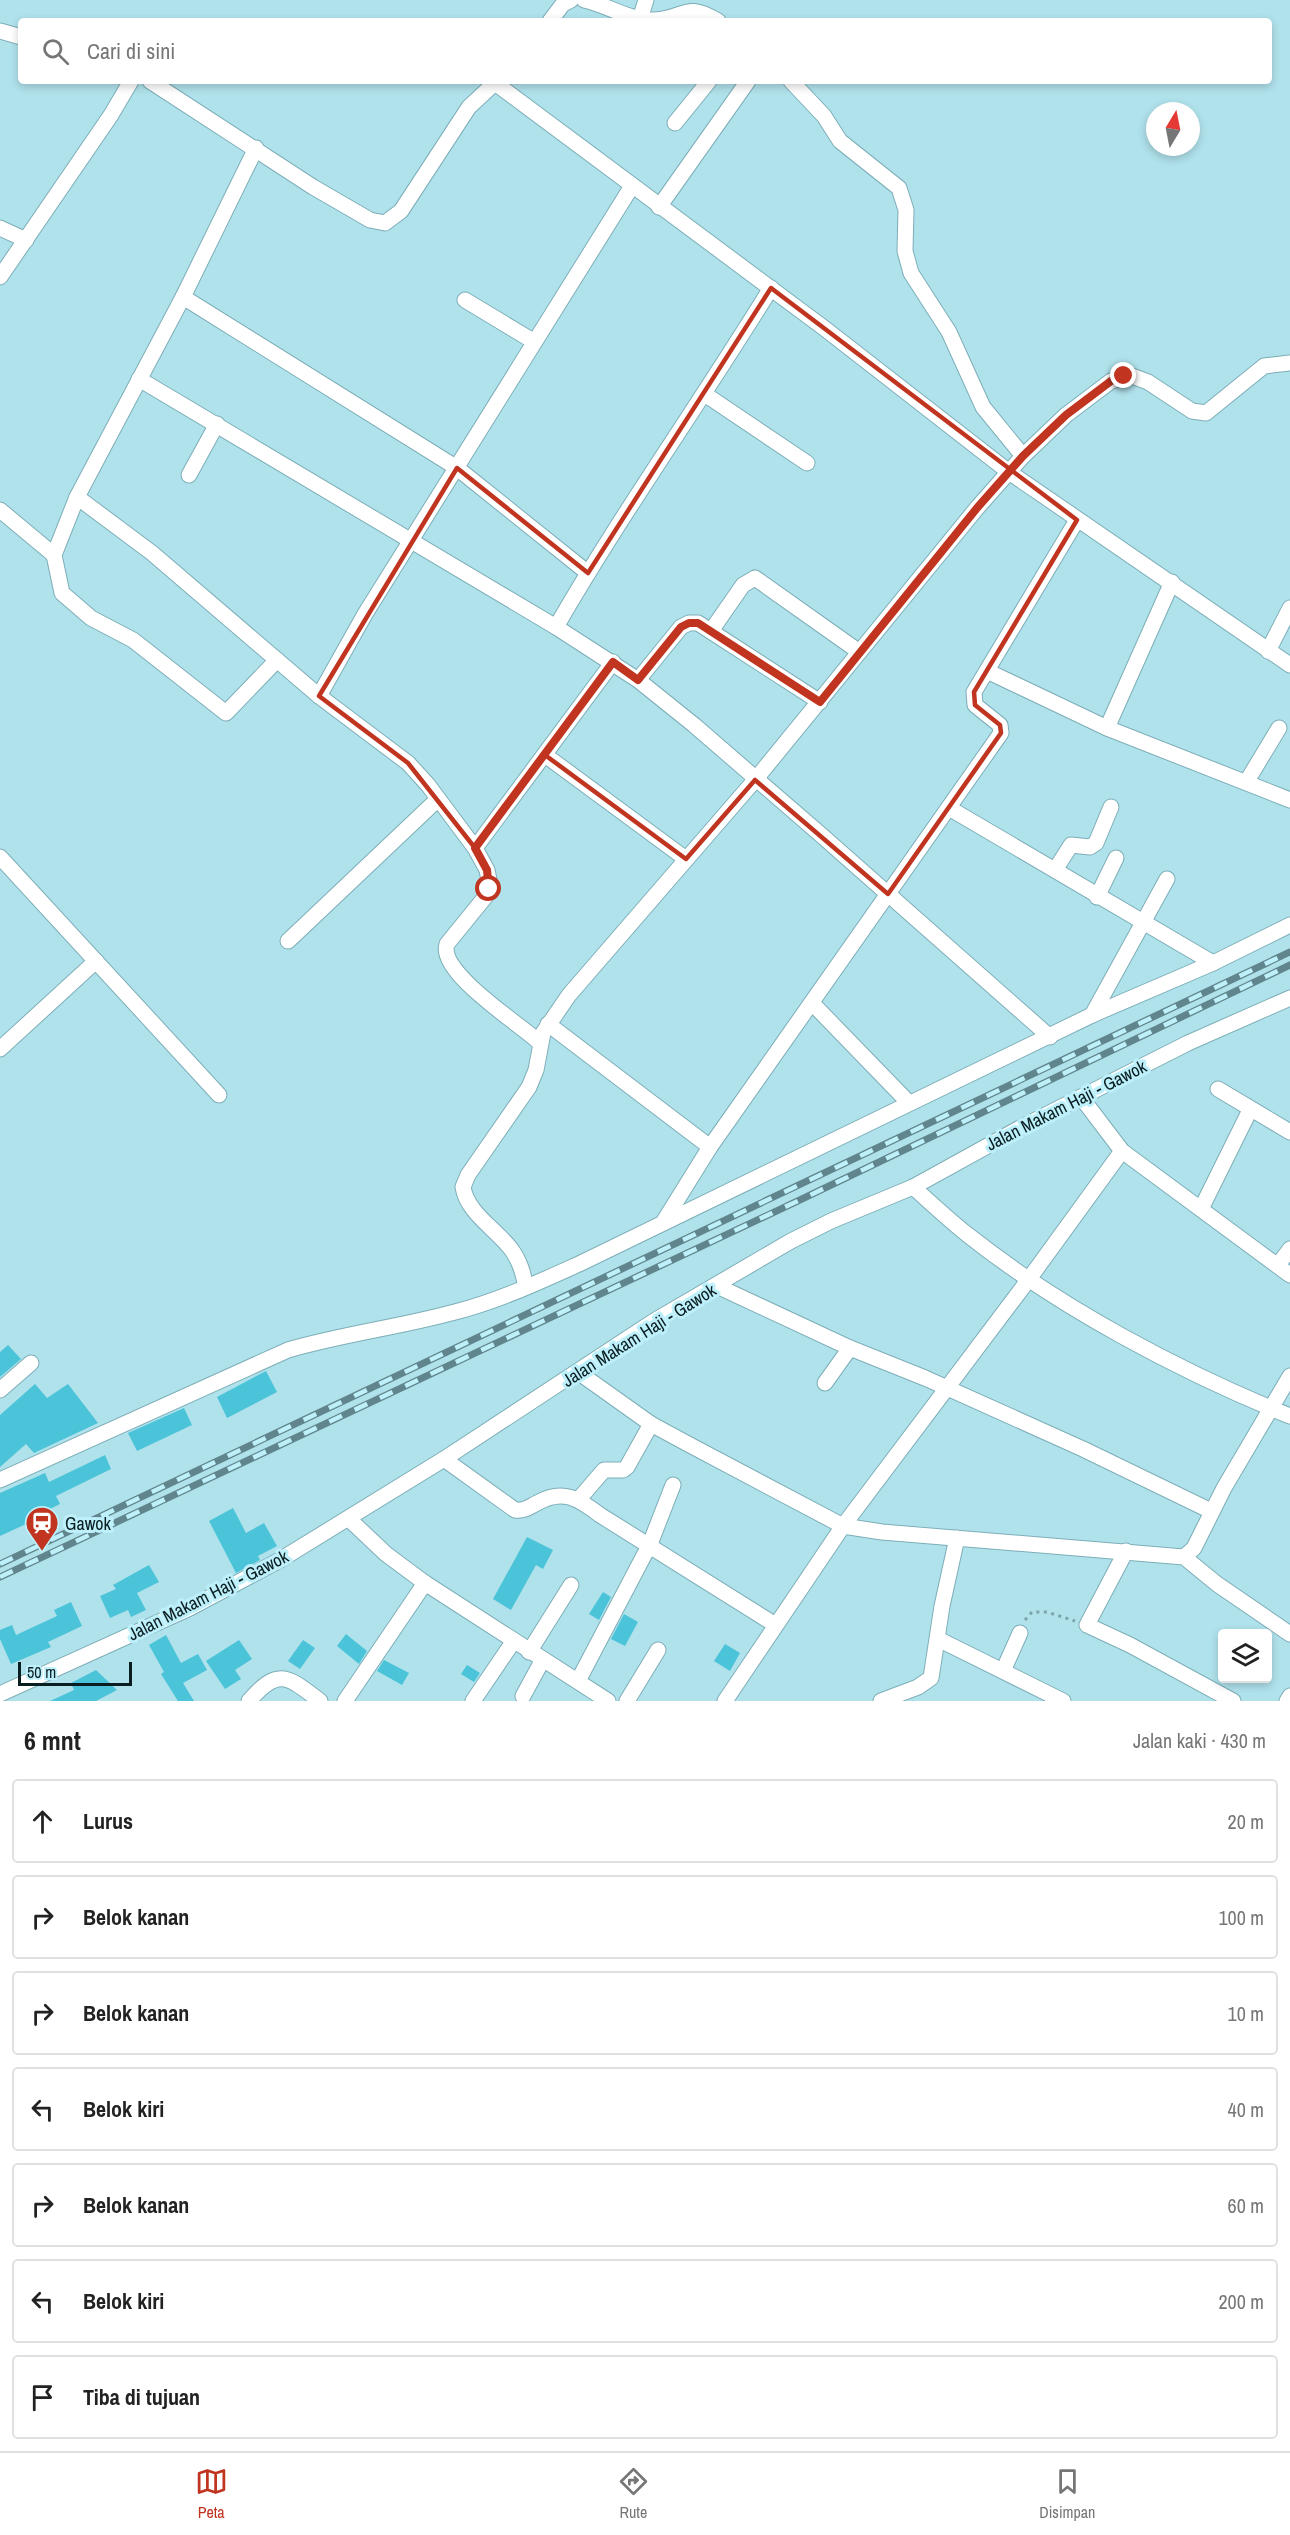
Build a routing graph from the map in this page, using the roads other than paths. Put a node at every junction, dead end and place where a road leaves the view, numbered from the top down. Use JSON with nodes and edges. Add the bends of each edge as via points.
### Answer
{"nodes":[{"id":1,"x":571,"y":0,"type":"edge"},
{"id":2,"x":584,"y":0,"type":"edge"},
{"id":3,"x":646,"y":0,"type":"edge"},
{"id":4,"x":552,"y":18,"type":"edge"},
{"id":5,"x":637,"y":18,"type":"edge"},
{"id":6,"x":640,"y":18,"type":"edge"},
{"id":7,"x":663,"y":18,"type":"edge"},
{"id":8,"x":714,"y":18,"type":"edge"},
{"id":9,"x":0,"y":31,"type":"edge"},
{"id":10,"x":18,"y":36,"type":"edge"},
{"id":11,"x":129,"y":84,"type":"edge"},
{"id":12,"x":155,"y":84,"type":"edge"},
{"id":13,"x":494,"y":84,"type":"edge"},
{"id":14,"x":499,"y":84,"type":"edge"},
{"id":15,"x":707,"y":84,"type":"edge"},
{"id":16,"x":746,"y":84,"type":"edge"},
{"id":17,"x":794,"y":84,"type":"edge"},
{"id":18,"x":675,"y":123,"type":"dead end"},
{"id":19,"x":256,"y":148,"type":"junction"},
{"id":20,"x":632,"y":186,"type":"junction"},
{"id":21,"x":659,"y":207,"type":"junction"},
{"id":22,"x":0,"y":228,"type":"edge"},
{"id":23,"x":26,"y":240,"type":"junction"},
{"id":24,"x":0,"y":277,"type":"edge"},
{"id":25,"x":771,"y":288,"type":"junction"},
{"id":26,"x":183,"y":297,"type":"junction"},
{"id":27,"x":465,"y":300,"type":"dead end"},
{"id":28,"x":533,"y":341,"type":"junction"},
{"id":29,"x":1290,"y":363,"type":"edge"},
{"id":30,"x":139,"y":379,"type":"junction"},
{"id":31,"x":706,"y":395,"type":"junction"},
{"id":32,"x":217,"y":424,"type":"junction"},
{"id":33,"x":1023,"y":456,"type":"junction"},
{"id":34,"x":807,"y":463,"type":"dead end"},
{"id":35,"x":458,"y":468,"type":"junction"},
{"id":36,"x":1009,"y":472,"type":"junction"},
{"id":37,"x":189,"y":474,"type":"dead end"},
{"id":38,"x":76,"y":497,"type":"junction"},
{"id":39,"x":0,"y":510,"type":"edge"},
{"id":40,"x":1077,"y":520,"type":"junction"},
{"id":41,"x":410,"y":541,"type":"junction"},
{"id":42,"x":54,"y":555,"type":"junction"},
{"id":43,"x":588,"y":573,"type":"junction"},
{"id":44,"x":1172,"y":582,"type":"junction"},
{"id":45,"x":1290,"y":608,"type":"edge"},
{"id":46,"x":556,"y":627,"type":"junction"},
{"id":47,"x":711,"y":631,"type":"junction"},
{"id":48,"x":858,"y":651,"type":"junction"},
{"id":49,"x":1268,"y":651,"type":"junction"},
{"id":50,"x":277,"y":660,"type":"junction"},
{"id":51,"x":613,"y":662,"type":"junction"},
{"id":52,"x":1290,"y":665,"type":"edge"},
{"id":53,"x":987,"y":671,"type":"junction"},
{"id":54,"x":638,"y":680,"type":"junction"},
{"id":55,"x":319,"y":696,"type":"junction"},
{"id":56,"x":820,"y":702,"type":"junction"},
{"id":57,"x":1107,"y":728,"type":"junction"},
{"id":58,"x":1280,"y":728,"type":"dead end"},
{"id":59,"x":545,"y":755,"type":"junction"},
{"id":60,"x":755,"y":780,"type":"junction"},
{"id":61,"x":1247,"y":781,"type":"junction"},
{"id":62,"x":438,"y":799,"type":"junction"},
{"id":63,"x":1290,"y":800,"type":"edge"},
{"id":64,"x":1111,"y":807,"type":"dead end"},
{"id":65,"x":949,"y":808,"type":"junction"},
{"id":66,"x":475,"y":848,"type":"junction"},
{"id":67,"x":0,"y":857,"type":"edge"},
{"id":68,"x":1116,"y":858,"type":"dead end"},
{"id":69,"x":686,"y":859,"type":"junction"},
{"id":70,"x":1055,"y":870,"type":"junction"},
{"id":71,"x":1167,"y":879,"type":"dead end"},
{"id":72,"x":888,"y":894,"type":"junction"},
{"id":73,"x":1097,"y":897,"type":"junction"},
{"id":74,"x":1143,"y":924,"type":"junction"},
{"id":75,"x":1290,"y":926,"type":"edge"},
{"id":76,"x":288,"y":941,"type":"dead end"},
{"id":77,"x":96,"y":961,"type":"junction"},
{"id":78,"x":1213,"y":963,"type":"junction"},
{"id":79,"x":1290,"y":998,"type":"edge"},
{"id":80,"x":813,"y":1004,"type":"junction"},
{"id":81,"x":1092,"y":1015,"type":"junction"},
{"id":82,"x":548,"y":1024,"type":"junction"},
{"id":83,"x":1050,"y":1037,"type":"junction"},
{"id":84,"x":540,"y":1042,"type":"junction"},
{"id":85,"x":0,"y":1049,"type":"edge"},
{"id":86,"x":1218,"y":1089,"type":"dead end"},
{"id":87,"x":219,"y":1095,"type":"dead end"},
{"id":88,"x":1081,"y":1097,"type":"junction"},
{"id":89,"x":909,"y":1103,"type":"junction"},
{"id":90,"x":1250,"y":1110,"type":"junction"},
{"id":91,"x":1290,"y":1132,"type":"edge"},
{"id":92,"x":710,"y":1148,"type":"junction"},
{"id":93,"x":1122,"y":1150,"type":"junction"},
{"id":94,"x":913,"y":1186,"type":"junction"},
{"id":95,"x":1201,"y":1209,"type":"junction"},
{"id":96,"x":664,"y":1221,"type":"junction"},
{"id":97,"x":1290,"y":1249,"type":"edge"},
{"id":98,"x":1284,"y":1270,"type":"edge"},
{"id":99,"x":1029,"y":1280,"type":"junction"},
{"id":100,"x":717,"y":1286,"type":"junction"},
{"id":101,"x":526,"y":1287,"type":"junction"},
{"id":102,"x":850,"y":1348,"type":"junction"},
{"id":103,"x":30,"y":1363,"type":"dead end"},
{"id":104,"x":578,"y":1372,"type":"junction"},
{"id":105,"x":1290,"y":1376,"type":"edge"},
{"id":106,"x":825,"y":1383,"type":"dead end"},
{"id":107,"x":946,"y":1388,"type":"junction"},
{"id":108,"x":0,"y":1390,"type":"edge"},
{"id":109,"x":1271,"y":1408,"type":"junction"},
{"id":110,"x":1290,"y":1416,"type":"edge"},
{"id":111,"x":651,"y":1424,"type":"junction"},
{"id":112,"x":444,"y":1459,"type":"junction"},
{"id":113,"x":0,"y":1480,"type":"edge"},
{"id":114,"x":673,"y":1485,"type":"dead end"},
{"id":115,"x":579,"y":1499,"type":"junction"},
{"id":116,"x":1211,"y":1511,"type":"junction"},
{"id":117,"x":349,"y":1519,"type":"junction"},
{"id":118,"x":843,"y":1526,"type":"junction"},
{"id":119,"x":957,"y":1538,"type":"junction"},
{"id":120,"x":650,"y":1544,"type":"junction"},
{"id":121,"x":1126,"y":1551,"type":"junction"},
{"id":122,"x":1184,"y":1557,"type":"junction"},
{"id":123,"x":425,"y":1583,"type":"junction"},
{"id":124,"x":571,"y":1585,"type":"dead end"},
{"id":125,"x":774,"y":1624,"type":"junction"},
{"id":126,"x":1020,"y":1633,"type":"road end"},
{"id":127,"x":1290,"y":1634,"type":"edge"},
{"id":128,"x":938,"y":1639,"type":"junction"},
{"id":129,"x":513,"y":1642,"type":"junction"},
{"id":130,"x":658,"y":1650,"type":"dead end"},
{"id":131,"x":529,"y":1652,"type":"junction"},
{"id":132,"x":542,"y":1661,"type":"junction"},
{"id":133,"x":1003,"y":1671,"type":"junction"},
{"id":134,"x":578,"y":1681,"type":"junction"},
{"id":135,"x":0,"y":1694,"type":"edge"},
{"id":136,"x":523,"y":1696,"type":"dead end"},
{"id":137,"x":1290,"y":1696,"type":"edge"},
{"id":138,"x":249,"y":1701,"type":"edge"},
{"id":139,"x":320,"y":1701,"type":"edge"},
{"id":140,"x":345,"y":1701,"type":"edge"},
{"id":141,"x":473,"y":1701,"type":"edge"},
{"id":142,"x":608,"y":1701,"type":"edge"},
{"id":143,"x":627,"y":1701,"type":"edge"},
{"id":144,"x":725,"y":1701,"type":"edge"},
{"id":145,"x":881,"y":1701,"type":"edge"},
{"id":146,"x":1063,"y":1701,"type":"edge"},
{"id":147,"x":1233,"y":1701,"type":"edge"},
{"id":148,"x":1287,"y":1701,"type":"edge"}],
"edges":[{"from":1,"to":4,"type":"street"},
{"from":2,"to":5,"type":"street"},
{"from":3,"to":6,"type":"street"},
{"from":7,"to":8,"type":"street","via":[[691,8]]},
{"from":9,"to":10,"type":"street"},
{"from":11,"to":23,"type":"street"},
{"from":12,"to":19,"type":"street"},
{"from":13,"to":19,"type":"street","via":[[469,107],[401,211],[385,223],[361,215]]},
{"from":14,"to":20,"type":"street"},
{"from":15,"to":18,"type":"street"},
{"from":16,"to":21,"type":"street"},
{"from":17,"to":33,"type":"street","via":[[824,116],[840,141],[898,188],[906,210],[905,251],[911,273],[950,332],[983,407]]},
{"from":19,"to":26,"type":"street"},
{"from":20,"to":21,"type":"street"},
{"from":20,"to":28,"type":"street"},
{"from":21,"to":25,"type":"street"},
{"from":22,"to":23,"type":"street"},
{"from":23,"to":24,"type":"street"},
{"from":25,"to":31,"type":"street"},
{"from":25,"to":36,"type":"street"},
{"from":26,"to":30,"type":"street"},
{"from":26,"to":35,"type":"street"},
{"from":27,"to":28,"type":"street"},
{"from":28,"to":35,"type":"street"},
{"from":29,"to":33,"type":"street","via":[[1264,366],[1206,413],[1192,411],[1140,378],[1118,378],[1066,415]]},
{"from":30,"to":32,"type":"street"},
{"from":30,"to":38,"type":"street"},
{"from":31,"to":34,"type":"street"},
{"from":31,"to":43,"type":"street"},
{"from":32,"to":37,"type":"street"},
{"from":32,"to":41,"type":"street"},
{"from":33,"to":36,"type":"street"},
{"from":35,"to":41,"type":"street"},
{"from":35,"to":43,"type":"street"},
{"from":36,"to":40,"type":"street"},
{"from":36,"to":48,"type":"street"},
{"from":38,"to":42,"type":"street"},
{"from":38,"to":50,"type":"street","via":[[152,553]]},
{"from":39,"to":42,"type":"street"},
{"from":40,"to":44,"type":"street"},
{"from":40,"to":53,"type":"street"},
{"from":41,"to":46,"type":"street"},
{"from":41,"to":55,"type":"street"},
{"from":42,"to":50,"type":"street","via":[[62,593],[80,610],[133,640],[223,712],[229,712]]},
{"from":43,"to":46,"type":"street"},
{"from":44,"to":49,"type":"street"},
{"from":44,"to":57,"type":"street"},
{"from":45,"to":49,"type":"street"},
{"from":46,"to":51,"type":"street"},
{"from":47,"to":48,"type":"street","via":[[743,585],[755,578]]},
{"from":47,"to":54,"type":"street","via":[[698,623],[685,624]]},
{"from":47,"to":56,"type":"street"},
{"from":48,"to":56,"type":"street"},
{"from":49,"to":52,"type":"street"},
{"from":50,"to":55,"type":"street"},
{"from":51,"to":54,"type":"street"},
{"from":51,"to":59,"type":"street"},
{"from":53,"to":57,"type":"street"},
{"from":53,"to":65,"type":"street","via":[[974,692],[975,705],[1002,730]]},
{"from":54,"to":60,"type":"street"},
{"from":55,"to":62,"type":"street","via":[[408,764]]},
{"from":56,"to":60,"type":"street"},
{"from":57,"to":61,"type":"street"},
{"from":58,"to":61,"type":"street"},
{"from":59,"to":66,"type":"street"},
{"from":59,"to":69,"type":"street"},
{"from":60,"to":69,"type":"street"},
{"from":60,"to":72,"type":"street"},
{"from":61,"to":63,"type":"street"},
{"from":62,"to":66,"type":"street"},
{"from":62,"to":76,"type":"street"},
{"from":64,"to":70,"type":"street","via":[[1093,846],[1071,845]]},
{"from":65,"to":70,"type":"street"},
{"from":65,"to":72,"type":"street"},
{"from":66,"to":84,"type":"street","via":[[487,870],[489,889],[447,944],[447,956],[479,993]]},
{"from":67,"to":77,"type":"street"},
{"from":68,"to":73,"type":"street"},
{"from":69,"to":82,"type":"street"},
{"from":70,"to":73,"type":"street"},
{"from":71,"to":74,"type":"street"},
{"from":72,"to":80,"type":"street"},
{"from":72,"to":83,"type":"street"},
{"from":73,"to":74,"type":"street"},
{"from":74,"to":78,"type":"street"},
{"from":74,"to":81,"type":"street"},
{"from":75,"to":78,"type":"street"},
{"from":77,"to":85,"type":"street"},
{"from":77,"to":87,"type":"street"},
{"from":78,"to":81,"type":"street"},
{"from":79,"to":88,"type":"street","name":"Jalan Makam Haji - Gawok","via":[[1215,1030]]},
{"from":80,"to":89,"type":"street"},
{"from":80,"to":92,"type":"street"},
{"from":81,"to":83,"type":"street"},
{"from":82,"to":84,"type":"street"},
{"from":82,"to":92,"type":"street"},
{"from":83,"to":89,"type":"street"},
{"from":84,"to":101,"type":"street","via":[[529,1087],[463,1187],[469,1204],[511,1249],[522,1267]]},
{"from":86,"to":90,"type":"street"},
{"from":88,"to":93,"type":"street"},
{"from":88,"to":94,"type":"street","name":"Jalan Makam Haji - Gawok"},
{"from":89,"to":96,"type":"street"},
{"from":90,"to":91,"type":"street"},
{"from":90,"to":95,"type":"street"},
{"from":92,"to":96,"type":"street"},
{"from":93,"to":95,"type":"street"},
{"from":93,"to":99,"type":"street"},
{"from":94,"to":99,"type":"street","via":[[967,1234]]},
{"from":94,"to":100,"type":"street","name":"Jalan Makam Haji - Gawok","via":[[791,1240]]},
{"from":95,"to":98,"type":"street"},
{"from":96,"to":101,"type":"street"},
{"from":97,"to":98,"type":"street"},
{"from":99,"to":107,"type":"street"},
{"from":99,"to":109,"type":"street","via":[[1140,1346]]},
{"from":100,"to":102,"type":"street"},
{"from":100,"to":104,"type":"street","name":"Jalan Makam Haji - Gawok","via":[[654,1321]]},
{"from":101,"to":113,"type":"street","via":[[456,1312],[288,1350]]},
{"from":102,"to":106,"type":"street"},
{"from":102,"to":107,"type":"street"},
{"from":103,"to":108,"type":"street"},
{"from":104,"to":111,"type":"street"},
{"from":104,"to":112,"type":"street","name":"Jalan Makam Haji - Gawok"},
{"from":105,"to":109,"type":"street"},
{"from":107,"to":116,"type":"street"},
{"from":107,"to":118,"type":"street"},
{"from":109,"to":110,"type":"street"},
{"from":109,"to":116,"type":"street"},
{"from":111,"to":115,"type":"street","via":[[627,1467],[604,1470]]},
{"from":111,"to":118,"type":"street"},
{"from":112,"to":115,"type":"street","via":[[515,1510],[525,1510],[550,1496],[563,1494]]},
{"from":112,"to":117,"type":"street","name":"Jalan Makam Haji - Gawok"},
{"from":114,"to":120,"type":"street"},
{"from":115,"to":120,"type":"street"},
{"from":116,"to":122,"type":"street","via":[[1194,1548]]},
{"from":117,"to":123,"type":"street"},
{"from":117,"to":135,"type":"street","name":"Jalan Makam Haji - Gawok","via":[[225,1590]]},
{"from":118,"to":119,"type":"street"},
{"from":118,"to":125,"type":"street"},
{"from":119,"to":121,"type":"street"},
{"from":119,"to":128,"type":"street"},
{"from":120,"to":125,"type":"street"},
{"from":120,"to":134,"type":"street"},
{"from":121,"to":122,"type":"street"},
{"from":121,"to":147,"type":"street","via":[[1087,1625]]},
{"from":122,"to":127,"type":"street"},
{"from":123,"to":129,"type":"street"},
{"from":123,"to":140,"type":"street"},
{"from":124,"to":131,"type":"street"},
{"from":125,"to":144,"type":"street"},
{"from":126,"to":133,"type":"street"},
{"from":128,"to":133,"type":"street"},
{"from":128,"to":145,"type":"street","via":[[930,1681]]},
{"from":129,"to":131,"type":"street"},
{"from":129,"to":141,"type":"street"},
{"from":130,"to":143,"type":"street"},
{"from":131,"to":132,"type":"street"},
{"from":132,"to":134,"type":"street"},
{"from":132,"to":136,"type":"street"},
{"from":133,"to":146,"type":"street"},
{"from":134,"to":142,"type":"street"},
{"from":137,"to":148,"type":"street"},
{"from":138,"to":139,"type":"street","via":[[261,1687],[280,1677]]}]}
